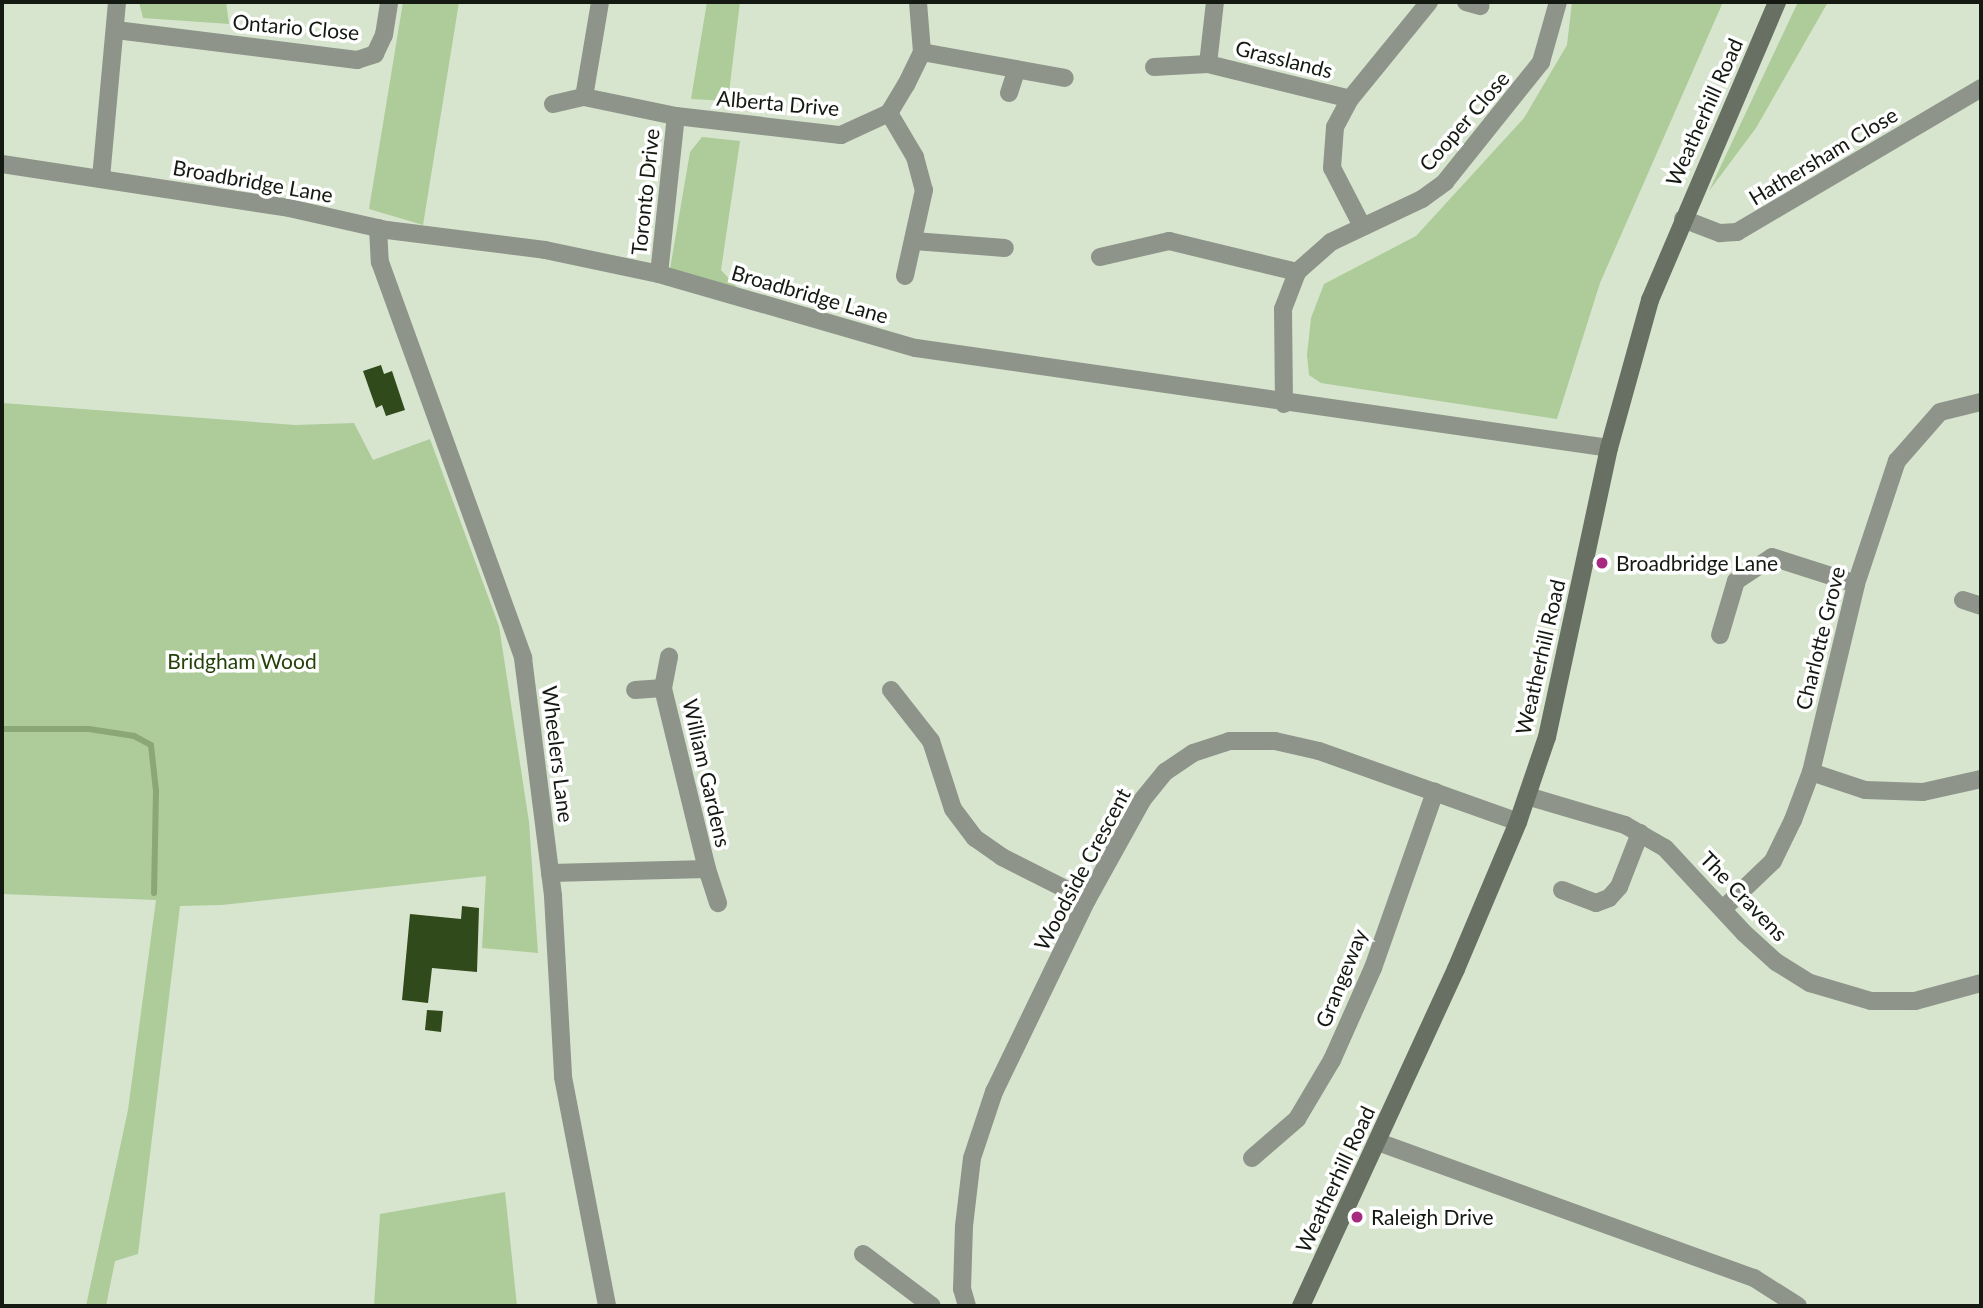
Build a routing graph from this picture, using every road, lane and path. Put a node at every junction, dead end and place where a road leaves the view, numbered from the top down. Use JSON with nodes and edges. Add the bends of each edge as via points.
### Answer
{"nodes":[{"id":1,"x":117,"y":2,"type":"edge"},
{"id":2,"x":389,"y":2,"type":"edge"},
{"id":3,"x":600,"y":2,"type":"edge"},
{"id":4,"x":918,"y":2,"type":"edge"},
{"id":5,"x":1215,"y":2,"type":"edge"},
{"id":6,"x":1429,"y":2,"type":"edge"},
{"id":7,"x":1558,"y":2,"type":"edge"},
{"id":8,"x":1777,"y":2,"type":"edge"},
{"id":9,"x":116,"y":30,"type":"junction"},
{"id":10,"x":922,"y":52,"type":"junction"},
{"id":11,"x":1208,"y":64,"type":"junction"},
{"id":12,"x":1154,"y":67,"type":"dead end"},
{"id":13,"x":1017,"y":69,"type":"junction"},
{"id":14,"x":1065,"y":78,"type":"dead end"},
{"id":15,"x":1981,"y":89,"type":"edge"},
{"id":16,"x":1009,"y":93,"type":"dead end"},
{"id":17,"x":583,"y":97,"type":"junction"},
{"id":18,"x":1350,"y":99,"type":"junction"},
{"id":19,"x":553,"y":104,"type":"dead end"},
{"id":20,"x":889,"y":113,"type":"junction"},
{"id":21,"x":676,"y":116,"type":"junction"},
{"id":22,"x":2,"y":164,"type":"edge"},
{"id":23,"x":101,"y":178,"type":"junction"},
{"id":24,"x":1683,"y":219,"type":"junction"},
{"id":25,"x":1363,"y":226,"type":"junction"},
{"id":26,"x":378,"y":228,"type":"junction"},
{"id":27,"x":914,"y":241,"type":"junction"},
{"id":28,"x":1005,"y":248,"type":"dead end"},
{"id":29,"x":1100,"y":257,"type":"dead end"},
{"id":30,"x":1297,"y":272,"type":"junction"},
{"id":31,"x":659,"y":274,"type":"junction"},
{"id":32,"x":905,"y":276,"type":"dead end"},
{"id":33,"x":1981,"y":402,"type":"edge"},
{"id":34,"x":1284,"y":404,"type":"junction"},
{"id":35,"x":1609,"y":448,"type":"junction"},
{"id":36,"x":1856,"y":584,"type":"junction"},
{"id":37,"x":1963,"y":600,"type":"dead end"},
{"id":38,"x":1981,"y":606,"type":"edge"},
{"id":39,"x":1720,"y":635,"type":"dead end"},
{"id":40,"x":669,"y":656,"type":"dead end"},
{"id":41,"x":663,"y":688,"type":"junction"},
{"id":42,"x":635,"y":690,"type":"dead end"},
{"id":43,"x":891,"y":690,"type":"dead end"},
{"id":44,"x":1811,"y":772,"type":"junction"},
{"id":45,"x":1981,"y":779,"type":"edge"},
{"id":46,"x":1436,"y":792,"type":"junction"},
{"id":47,"x":1527,"y":796,"type":"junction"},
{"id":48,"x":1518,"y":822,"type":"junction"},
{"id":49,"x":1640,"y":833,"type":"junction"},
{"id":50,"x":707,"y":869,"type":"junction"},
{"id":51,"x":550,"y":873,"type":"junction"},
{"id":52,"x":1562,"y":890,"type":"dead end"},
{"id":53,"x":1087,"y":900,"type":"junction"},
{"id":54,"x":718,"y":903,"type":"dead end"},
{"id":55,"x":1724,"y":908,"type":"junction"},
{"id":56,"x":1981,"y":983,"type":"edge"},
{"id":57,"x":1378,"y":1142,"type":"junction"},
{"id":58,"x":1252,"y":1158,"type":"dead end"},
{"id":59,"x":863,"y":1254,"type":"dead end"},
{"id":60,"x":607,"y":1306,"type":"edge"},
{"id":61,"x":932,"y":1306,"type":"edge"},
{"id":62,"x":967,"y":1306,"type":"edge"},
{"id":63,"x":1301,"y":1306,"type":"edge"},
{"id":64,"x":1798,"y":1306,"type":"edge"}],
"edges":[{"from":1,"to":9,"type":"street"},
{"from":2,"to":9,"type":"street","name":"Ontario Close","via":[[384,35],[375,54],[357,60]]},
{"from":3,"to":17,"type":"street"},
{"from":4,"to":10,"type":"street"},
{"from":5,"to":11,"type":"street","name":"Grasslands"},
{"from":6,"to":18,"type":"street","name":"Grasslands"},
{"from":7,"to":25,"type":"street","name":"Cooper Close","via":[[1541,62],[1445,182],[1422,199]]},
{"from":8,"to":24,"type":"street","name":"Weatherhill Road"},
{"from":9,"to":23,"type":"street"},
{"from":10,"to":13,"type":"street"},
{"from":10,"to":20,"type":"street"},
{"from":11,"to":12,"type":"street","name":"Grasslands"},
{"from":11,"to":18,"type":"street","name":"Grasslands"},
{"from":13,"to":14,"type":"street"},
{"from":13,"to":16,"type":"street"},
{"from":15,"to":24,"type":"street","name":"Hathersham Close","via":[[1737,232],[1720,233]]},
{"from":17,"to":19,"type":"street","name":"Alberta Drive"},
{"from":17,"to":21,"type":"street","name":"Alberta Drive"},
{"from":18,"to":25,"type":"street","name":"Grasslands","via":[[1335,127],[1332,168]]},
{"from":20,"to":21,"type":"street","name":"Alberta Drive","via":[[841,135]]},
{"from":20,"to":27,"type":"street","via":[[915,157],[924,190]]},
{"from":21,"to":31,"type":"street","name":"Toronto Drive"},
{"from":22,"to":23,"type":"street","name":"Broadbridge Lane"},
{"from":23,"to":26,"type":"street","name":"Broadbridge Lane"},
{"from":24,"to":35,"type":"street","name":"Weatherhill Road","via":[[1650,300]]},
{"from":25,"to":30,"type":"street","name":"Cooper Close","via":[[1314,254]]},
{"from":26,"to":31,"type":"street","name":"Broadbridge Lane","via":[[545,250]]},
{"from":26,"to":51,"type":"street","name":"Wheelers Lane","via":[[380,262],[519,641]]},
{"from":27,"to":28,"type":"street"},
{"from":27,"to":32,"type":"street"},
{"from":29,"to":30,"type":"street","via":[[1170,241]]},
{"from":30,"to":34,"type":"street","name":"Cooper Close","via":[[1283,309]]},
{"from":31,"to":34,"type":"street","name":"Broadbridge Lane","via":[[916,348]]},
{"from":33,"to":36,"type":"street","name":"Charlotte Grove","via":[[1940,412],[1897,461]]},
{"from":34,"to":35,"type":"street","name":"Broadbridge Lane"},
{"from":35,"to":47,"type":"street","name":"Weatherhill Road","via":[[1558,689]]},
{"from":36,"to":39,"type":"street","via":[[1772,557],[1736,581]]},
{"from":36,"to":44,"type":"street","name":"Charlotte Grove"},
{"from":37,"to":38,"type":"street"},
{"from":40,"to":41,"type":"street","name":"William Gardens"},
{"from":41,"to":42,"type":"street","name":"William Gardens"},
{"from":41,"to":50,"type":"street","name":"William Gardens"},
{"from":43,"to":53,"type":"street","via":[[931,741],[953,810],[975,838],[1002,857]]},
{"from":44,"to":45,"type":"street","via":[[1866,790],[1923,792]]},
{"from":44,"to":55,"type":"street","name":"Charlotte Grove","via":[[1773,861]]},
{"from":46,"to":48,"type":"street","name":"Woodside Crescent"},
{"from":46,"to":53,"type":"street","name":"Woodside Crescent","via":[[1319,751],[1275,741],[1229,741],[1193,753],[1165,772],[1143,799]]},
{"from":46,"to":58,"type":"street","name":"Grangeway","via":[[1373,968],[1332,1060],[1297,1119]]},
{"from":47,"to":48,"type":"street","name":"Weatherhill Road"},
{"from":47,"to":49,"type":"street","name":"The Cravens"},
{"from":48,"to":57,"type":"street","name":"Weatherhill Road"},
{"from":49,"to":52,"type":"street","via":[[1619,887],[1609,898],[1597,903]]},
{"from":49,"to":55,"type":"street","name":"The Cravens","via":[[1665,848]]},
{"from":50,"to":51,"type":"street","name":"William Gardens"},
{"from":50,"to":54,"type":"street","name":"William Gardens"},
{"from":51,"to":60,"type":"street","name":"Wheelers Lane","via":[[563,1077]]},
{"from":53,"to":62,"type":"street","name":"Woodside Crescent","via":[[994,1092],[972,1158],[964,1226],[962,1289]]},
{"from":55,"to":56,"type":"street","name":"The Cravens","via":[[1776,962],[1810,983],[1845,996],[1915,1001]]},
{"from":57,"to":63,"type":"street","name":"Weatherhill Road"},
{"from":57,"to":64,"type":"street","via":[[1754,1279]]},
{"from":59,"to":61,"type":"street"}]}
